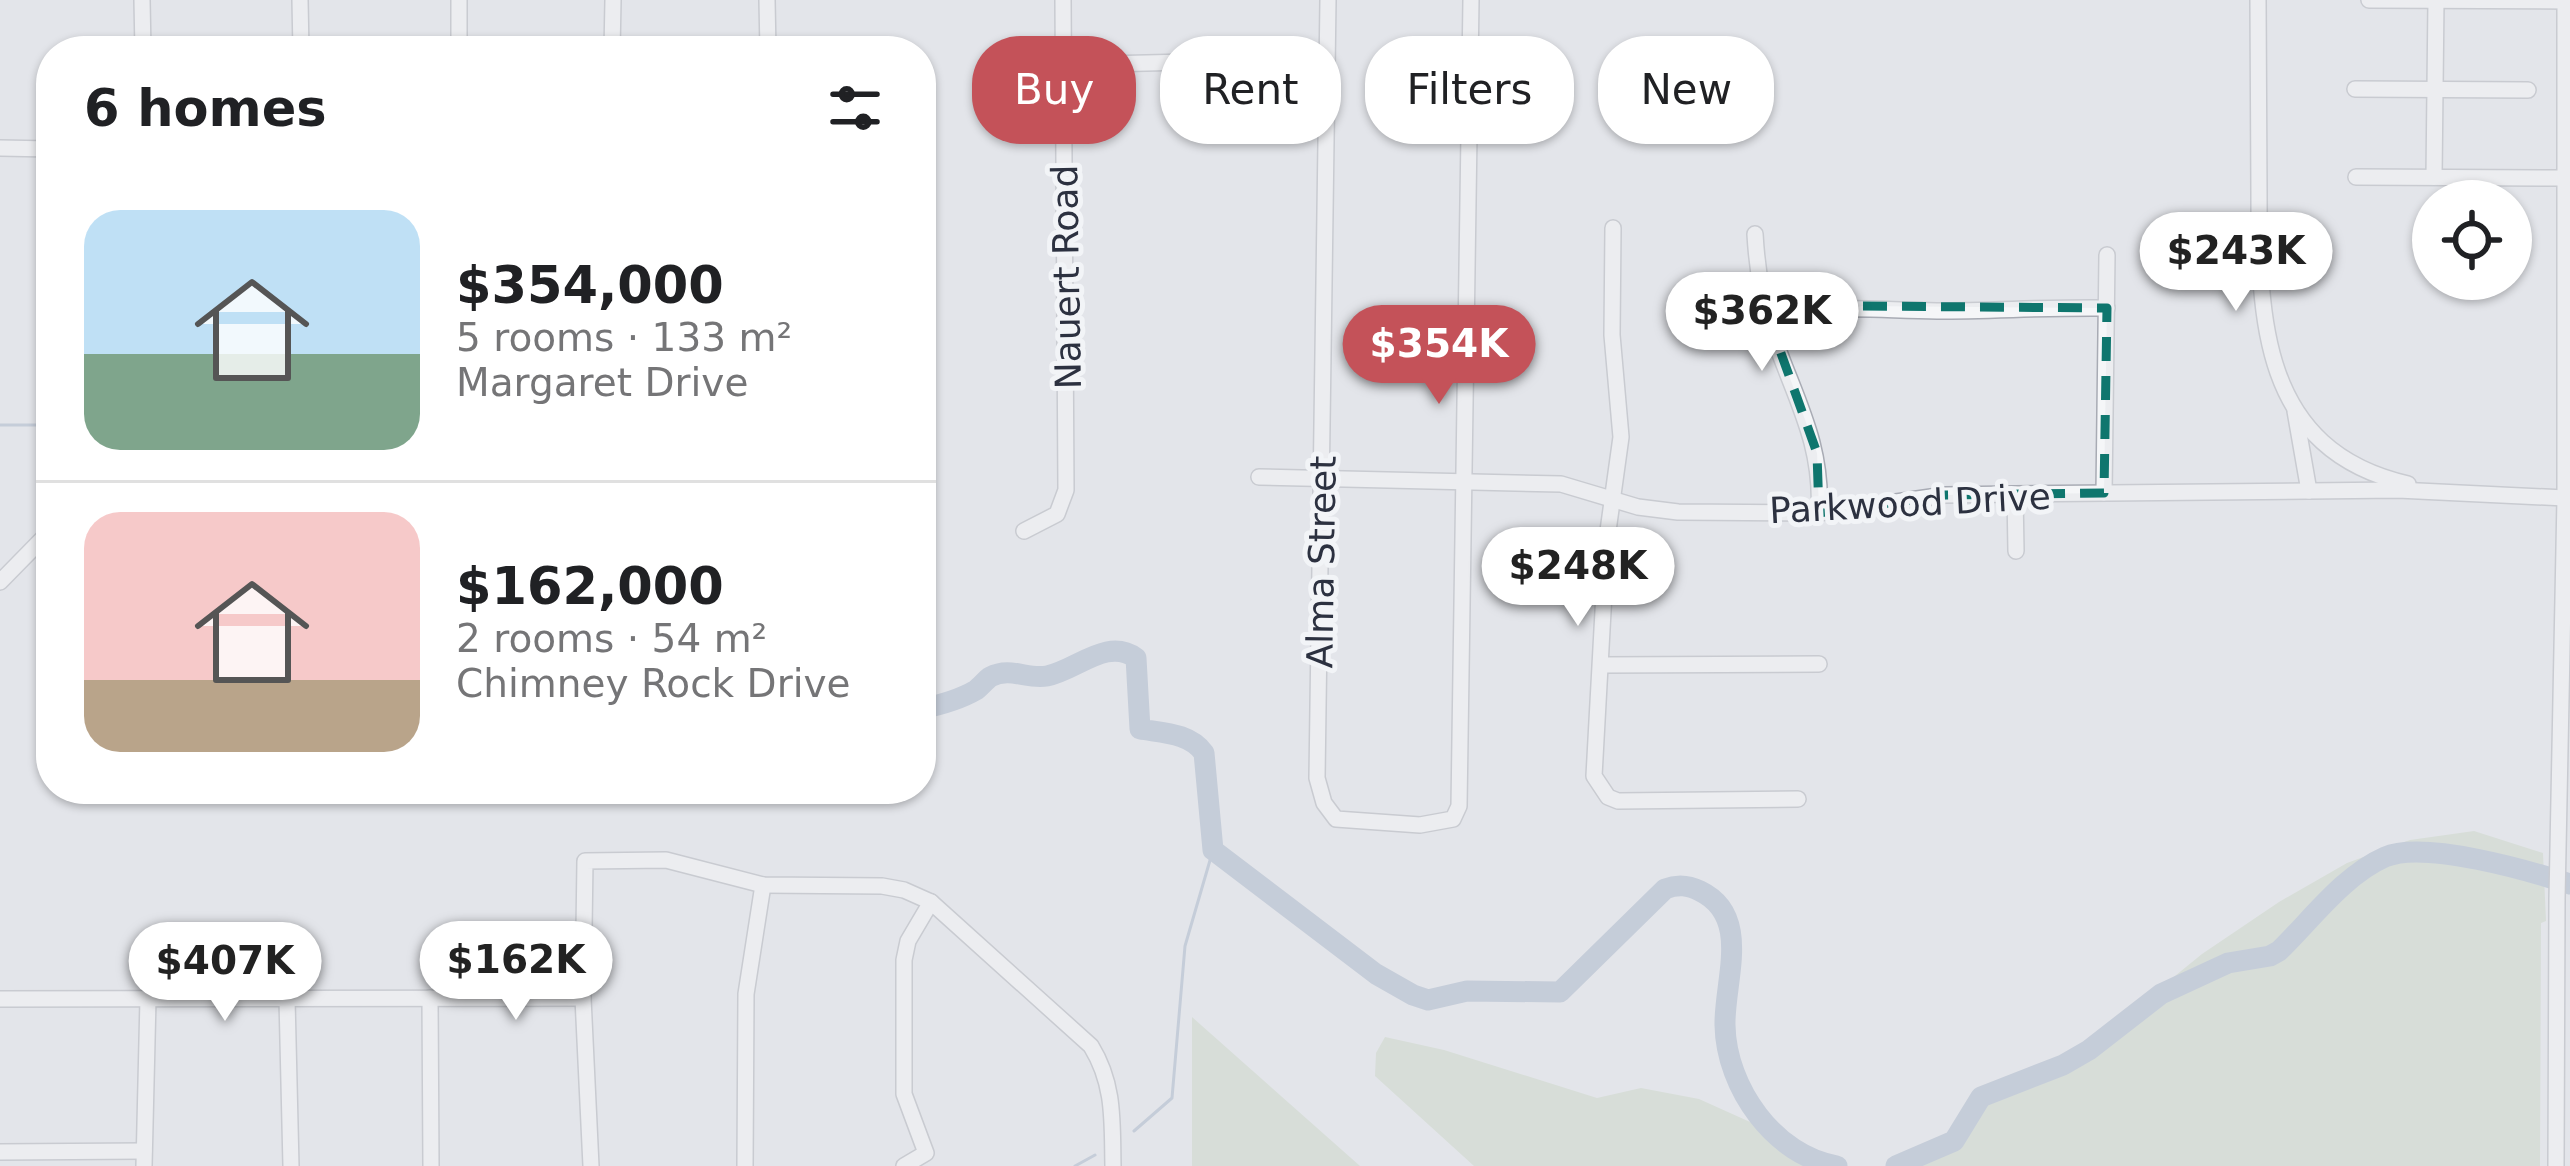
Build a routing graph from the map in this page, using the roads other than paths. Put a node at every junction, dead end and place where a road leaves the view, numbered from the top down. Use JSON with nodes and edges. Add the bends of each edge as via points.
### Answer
{"nodes":[{"id":1,"x":142,"y":0,"type":"edge"},
{"id":2,"x":300,"y":0,"type":"edge"},
{"id":3,"x":459,"y":0,"type":"edge"},
{"id":4,"x":613,"y":0,"type":"edge"},
{"id":5,"x":767,"y":0,"type":"edge"},
{"id":6,"x":1063,"y":0,"type":"edge"},
{"id":7,"x":1328,"y":0,"type":"edge"},
{"id":8,"x":1472,"y":0,"type":"edge"},
{"id":9,"x":2258,"y":0,"type":"edge"},
{"id":10,"x":2369,"y":0,"type":"edge"},
{"id":11,"x":2436,"y":0,"type":"edge"},
{"id":12,"x":2567,"y":1,"type":"edge"},
{"id":13,"x":143,"y":36,"type":"edge"},
{"id":14,"x":301,"y":36,"type":"edge"},
{"id":15,"x":459,"y":36,"type":"edge"},
{"id":16,"x":613,"y":36,"type":"edge"},
{"id":17,"x":767,"y":36,"type":"edge"},
{"id":18,"x":1064,"y":36,"type":"edge"},
{"id":19,"x":2355,"y":88,"type":"dead end"},
{"id":20,"x":2435,"y":89,"type":"junction"},
{"id":21,"x":2528,"y":90,"type":"dead end"},
{"id":22,"x":2568,"y":134,"type":"edge"},
{"id":23,"x":1064,"y":144,"type":"edge"},
{"id":24,"x":0,"y":148,"type":"edge"},
{"id":25,"x":36,"y":149,"type":"edge"},
{"id":26,"x":2434,"y":176,"type":"junction"},
{"id":27,"x":2356,"y":177,"type":"dead end"},
{"id":28,"x":2565,"y":178,"type":"junction"},
{"id":29,"x":1613,"y":228,"type":"dead end"},
{"id":30,"x":1755,"y":234,"type":"dead end"},
{"id":31,"x":2108,"y":255,"type":"dead end"},
{"id":32,"x":2107,"y":308,"type":"junction"},
{"id":33,"x":1769,"y":320,"type":"junction"},
{"id":34,"x":2295,"y":410,"type":"junction"},
{"id":35,"x":1258,"y":477,"type":"dead end"},
{"id":36,"x":1322,"y":479,"type":"junction"},
{"id":37,"x":1463,"y":481,"type":"junction"},
{"id":38,"x":2309,"y":491,"type":"junction"},
{"id":39,"x":2446,"y":492,"type":"junction"},
{"id":40,"x":2015,"y":494,"type":"junction"},
{"id":41,"x":2104,"y":494,"type":"junction"},
{"id":42,"x":2565,"y":497,"type":"junction"},
{"id":43,"x":1612,"y":501,"type":"junction"},
{"id":44,"x":1820,"y":513,"type":"junction"},
{"id":45,"x":1024,"y":531,"type":"dead end"},
{"id":46,"x":36,"y":545,"type":"edge"},
{"id":47,"x":2017,"y":551,"type":"dead end"},
{"id":48,"x":0,"y":582,"type":"edge"},
{"id":49,"x":1819,"y":664,"type":"dead end"},
{"id":50,"x":1602,"y":665,"type":"junction"},
{"id":51,"x":1798,"y":799,"type":"dead end"},
{"id":52,"x":763,"y":885,"type":"junction"},
{"id":53,"x":931,"y":902,"type":"junction"},
{"id":54,"x":430,"y":998,"type":"junction"},
{"id":55,"x":583,"y":998,"type":"junction"},
{"id":56,"x":0,"y":999,"type":"edge"},
{"id":57,"x":148,"y":999,"type":"junction"},
{"id":58,"x":287,"y":999,"type":"junction"},
{"id":59,"x":2564,"y":1004,"type":"edge"},
{"id":60,"x":0,"y":1153,"type":"edge"},
{"id":61,"x":144,"y":1159,"type":"edge"},
{"id":62,"x":291,"y":1166,"type":"edge"},
{"id":63,"x":431,"y":1166,"type":"edge"},
{"id":64,"x":591,"y":1166,"type":"edge"},
{"id":65,"x":745,"y":1166,"type":"edge"},
{"id":66,"x":904,"y":1166,"type":"edge"},
{"id":67,"x":1113,"y":1166,"type":"edge"},
{"id":68,"x":2557,"y":1166,"type":"edge"}],
"edges":[{"from":1,"to":13,"type":"street"},
{"from":2,"to":14,"type":"street"},
{"from":3,"to":15,"type":"street"},
{"from":4,"to":16,"type":"street"},
{"from":5,"to":17,"type":"street"},
{"from":6,"to":18,"type":"street","name":"Nauert Road"},
{"from":7,"to":36,"type":"street","name":"Alma Street"},
{"from":8,"to":37,"type":"street"},
{"from":9,"to":34,"type":"street","via":[[2258,282],[2275,371]]},
{"from":10,"to":11,"type":"street"},
{"from":11,"to":12,"type":"street"},
{"from":11,"to":20,"type":"street"},
{"from":12,"to":22,"type":"street"},
{"from":19,"to":20,"type":"street"},
{"from":20,"to":21,"type":"street"},
{"from":20,"to":26,"type":"street"},
{"from":22,"to":28,"type":"street"},
{"from":23,"to":45,"type":"street","name":"Nauert Road","via":[[1066,490],[1058,514]]},
{"from":24,"to":25,"type":"street"},
{"from":26,"to":27,"type":"street"},
{"from":26,"to":28,"type":"street"},
{"from":28,"to":42,"type":"street"},
{"from":29,"to":43,"type":"street","via":[[1621,437]]},
{"from":30,"to":33,"type":"street"},
{"from":31,"to":32,"type":"street"},
{"from":32,"to":33,"type":"street","via":[[1863,306]]},
{"from":32,"to":41,"type":"street"},
{"from":33,"to":44,"type":"street","via":[[1817,453]]},
{"from":34,"to":38,"type":"street"},
{"from":34,"to":39,"type":"street","via":[[2333,449],[2372,473]]},
{"from":35,"to":36,"type":"street","name":"Parkwood Drive"},
{"from":36,"to":37,"type":"street","name":"Parkwood Drive"},
{"from":36,"to":37,"type":"street","name":"Alma Street","via":[[1320,792],[1336,818],[1420,825],[1453,819],[1459,806]]},
{"from":37,"to":43,"type":"street","name":"Parkwood Drive","via":[[1561,484]]},
{"from":38,"to":39,"type":"street","name":"Parkwood Drive"},
{"from":38,"to":41,"type":"street","name":"Parkwood Drive"},
{"from":39,"to":42,"type":"street","name":"Parkwood Drive"},
{"from":40,"to":41,"type":"street","name":"Parkwood Drive"},
{"from":40,"to":44,"type":"street","name":"Parkwood Drive"},
{"from":40,"to":47,"type":"street"},
{"from":42,"to":59,"type":"street","via":[[2557,899]]},
{"from":43,"to":44,"type":"street","name":"Parkwood Drive","via":[[1678,512]]},
{"from":43,"to":50,"type":"street"},
{"from":46,"to":48,"type":"street"},
{"from":49,"to":50,"type":"street"},
{"from":50,"to":51,"type":"street","via":[[1594,776],[1608,796]]},
{"from":52,"to":53,"type":"street","via":[[882,886]]},
{"from":52,"to":55,"type":"street","via":[[665,860],[585,861]]},
{"from":52,"to":65,"type":"street","via":[[746,994]]},
{"from":53,"to":66,"type":"street","via":[[904,960],[904,1094],[926,1153]]},
{"from":53,"to":67,"type":"street","via":[[1091,1046],[1112,1092]]},
{"from":54,"to":55,"type":"street"},
{"from":54,"to":58,"type":"street"},
{"from":54,"to":63,"type":"street"},
{"from":55,"to":64,"type":"street"},
{"from":56,"to":57,"type":"street"},
{"from":57,"to":58,"type":"street"},
{"from":57,"to":61,"type":"street"},
{"from":58,"to":62,"type":"street"},
{"from":59,"to":68,"type":"street"},
{"from":60,"to":61,"type":"street"}]}
